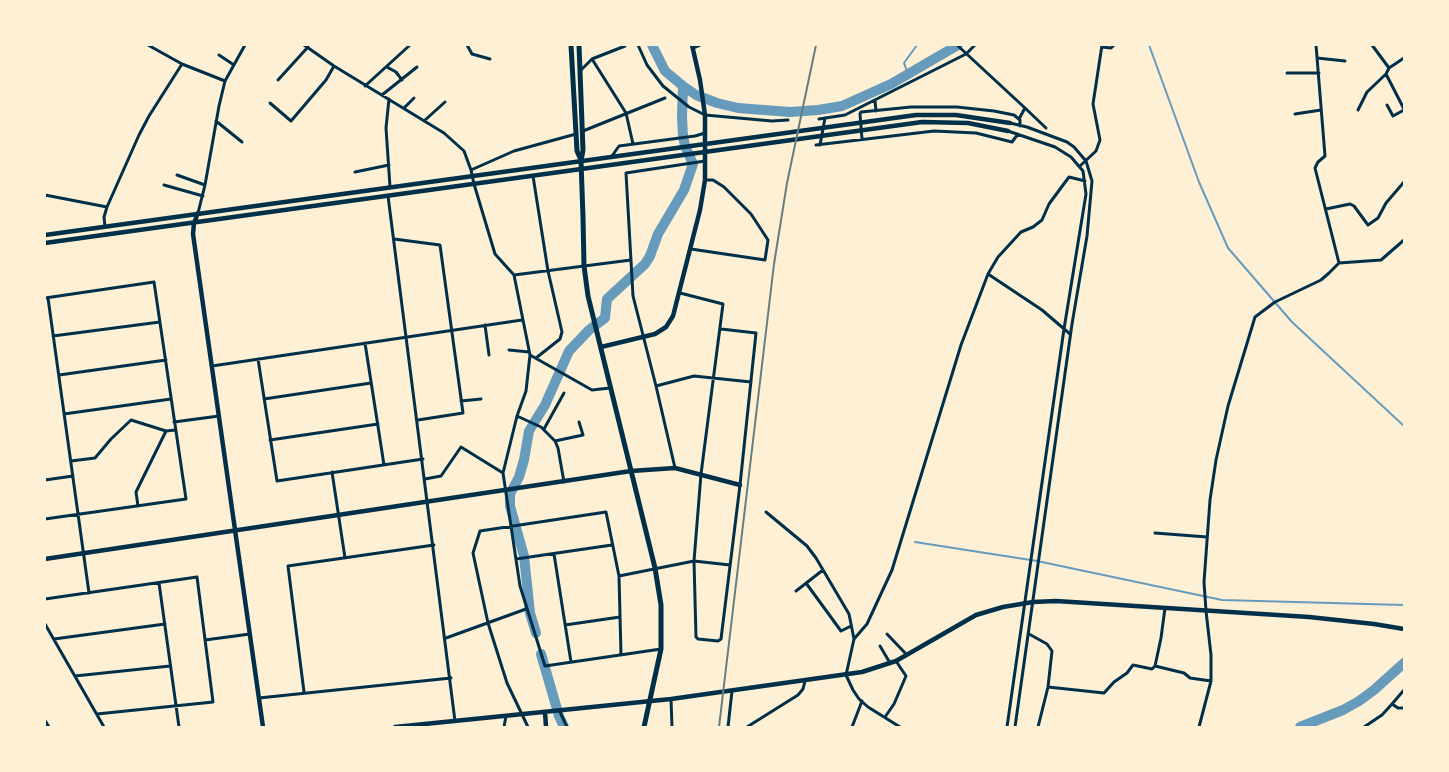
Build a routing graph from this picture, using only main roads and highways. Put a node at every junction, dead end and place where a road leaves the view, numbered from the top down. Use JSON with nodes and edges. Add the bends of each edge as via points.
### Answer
{"nodes":[{"id":1,"x":571,"y":45,"type":"edge"},
{"id":2,"x":579,"y":45,"type":"edge"},
{"id":3,"x":579,"y":133,"type":"junction"},
{"id":4,"x":644,"y":727,"type":"edge"}],
"edges":[{"from":1,"to":3,"type":"main road"},
{"from":2,"to":3,"type":"main road"},
{"from":3,"to":4,"type":"main road","via":[[577,151],[581,161],[588,296],[655,568],[661,605],[661,649]]}]}
